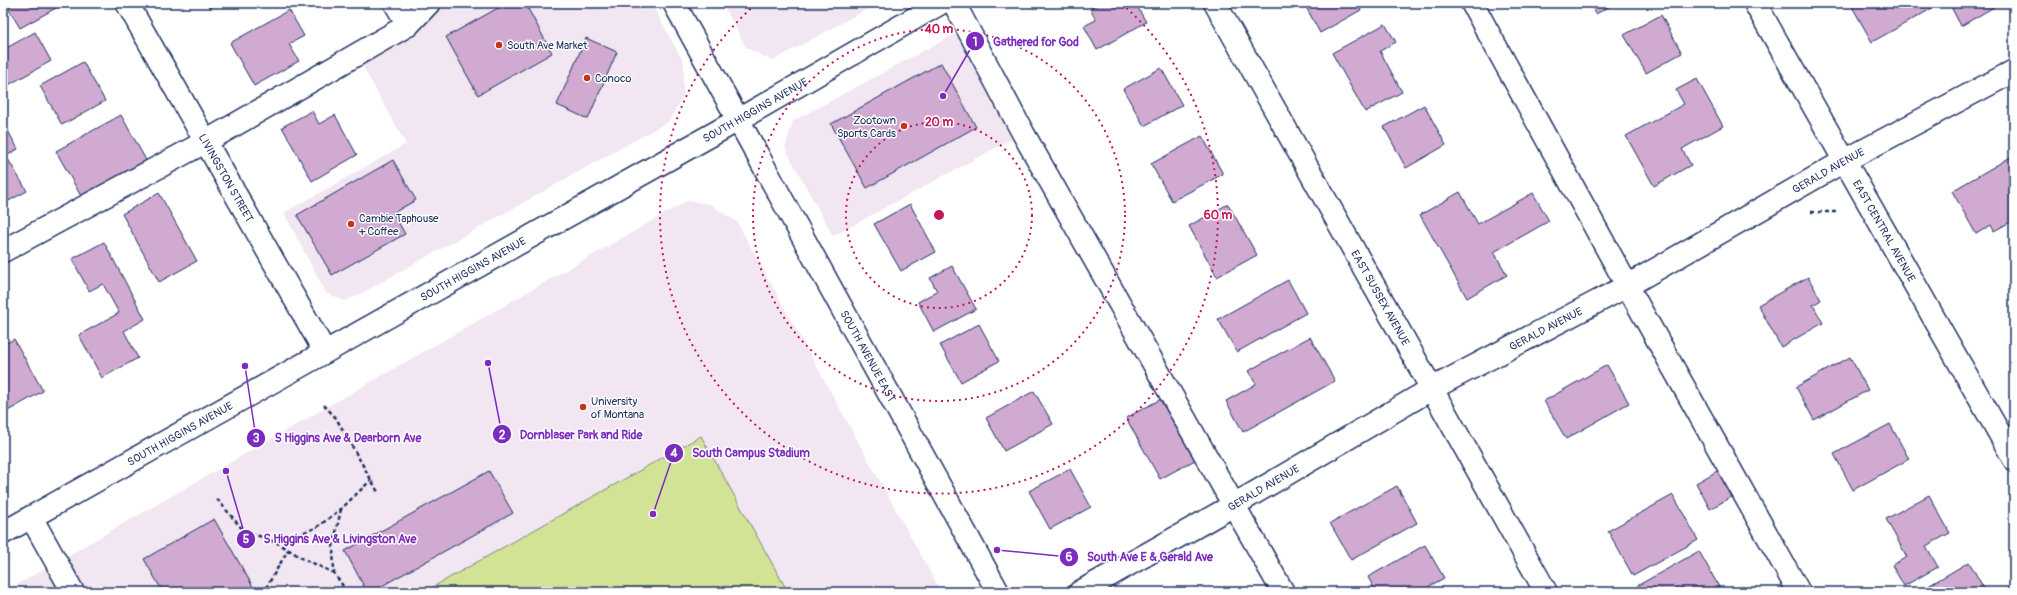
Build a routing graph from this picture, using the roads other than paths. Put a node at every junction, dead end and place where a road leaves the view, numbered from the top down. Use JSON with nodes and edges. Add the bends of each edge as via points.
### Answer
{"nodes":[{"id":1,"x":127,"y":3,"type":"edge"},
{"id":2,"x":395,"y":3,"type":"edge"},
{"id":3,"x":429,"y":3,"type":"edge"},
{"id":4,"x":674,"y":3,"type":"edge"},
{"id":5,"x":941,"y":3,"type":"edge"},
{"id":6,"x":954,"y":3,"type":"edge"},
{"id":7,"x":1215,"y":3,"type":"edge"},
{"id":8,"x":1472,"y":3,"type":"edge"},
{"id":9,"x":1755,"y":3,"type":"edge"},
{"id":10,"x":408,"y":25,"type":"junction"},
{"id":11,"x":2014,"y":71,"type":"edge"},
{"id":12,"x":738,"y":120,"type":"junction"},
{"id":13,"x":205,"y":142,"type":"junction"},
{"id":14,"x":1844,"y":161,"type":"junction"},
{"id":15,"x":3,"y":251,"type":"edge"},
{"id":16,"x":1627,"y":286,"type":"junction"},
{"id":17,"x":325,"y":352,"type":"junction"},
{"id":18,"x":1433,"y":388,"type":"junction"},
{"id":19,"x":2014,"y":459,"type":"edge"},
{"id":20,"x":1234,"y":505,"type":"junction"},
{"id":21,"x":31,"y":518,"type":"junction"},
{"id":22,"x":3,"y":533,"type":"edge"},
{"id":23,"x":72,"y":592,"type":"edge"},
{"id":24,"x":998,"y":592,"type":"edge"},
{"id":25,"x":1080,"y":592,"type":"edge"},
{"id":26,"x":1283,"y":592,"type":"edge"},
{"id":27,"x":1546,"y":592,"type":"edge"},
{"id":28,"x":1799,"y":592,"type":"edge"}],
"edges":[{"from":1,"to":13,"type":"street","name":"LIVINGSTON STREET"},
{"from":2,"to":10,"type":"street"},
{"from":3,"to":10,"type":"street"},
{"from":4,"to":12,"type":"street","name":"SOUTH AVENUE EAST"},
{"from":5,"to":12,"type":"street","name":"SOUTH HIGGINS AVENUE"},
{"from":6,"to":20,"type":"street","via":[[1027,140]]},
{"from":7,"to":18,"type":"street","name":"EAST SUSSEX AVENUE"},
{"from":8,"to":16,"type":"street"},
{"from":9,"to":14,"type":"street","name":"EAST CENTRAL AVENUE"},
{"from":10,"to":13,"type":"street"},
{"from":11,"to":14,"type":"street","name":"GERALD AVENUE"},
{"from":12,"to":17,"type":"street","name":"SOUTH HIGGINS AVENUE"},
{"from":12,"to":24,"type":"street","name":"SOUTH AVENUE EAST"},
{"from":13,"to":15,"type":"street"},
{"from":13,"to":17,"type":"street","name":"LIVINGSTON STREET"},
{"from":14,"to":16,"type":"street","name":"GERALD AVENUE"},
{"from":14,"to":19,"type":"street","name":"EAST CENTRAL AVENUE"},
{"from":16,"to":18,"type":"street","name":"GERALD AVENUE"},
{"from":16,"to":28,"type":"street"},
{"from":17,"to":21,"type":"street","name":"SOUTH HIGGINS AVENUE"},
{"from":18,"to":20,"type":"street","name":"GERALD AVENUE"},
{"from":18,"to":27,"type":"street","name":"EAST SUSSEX AVENUE"},
{"from":20,"to":25,"type":"street","name":"GERALD AVENUE"},
{"from":20,"to":26,"type":"street"},
{"from":21,"to":22,"type":"street","name":"SOUTH HIGGINS AVENUE"},
{"from":21,"to":23,"type":"street"}]}
